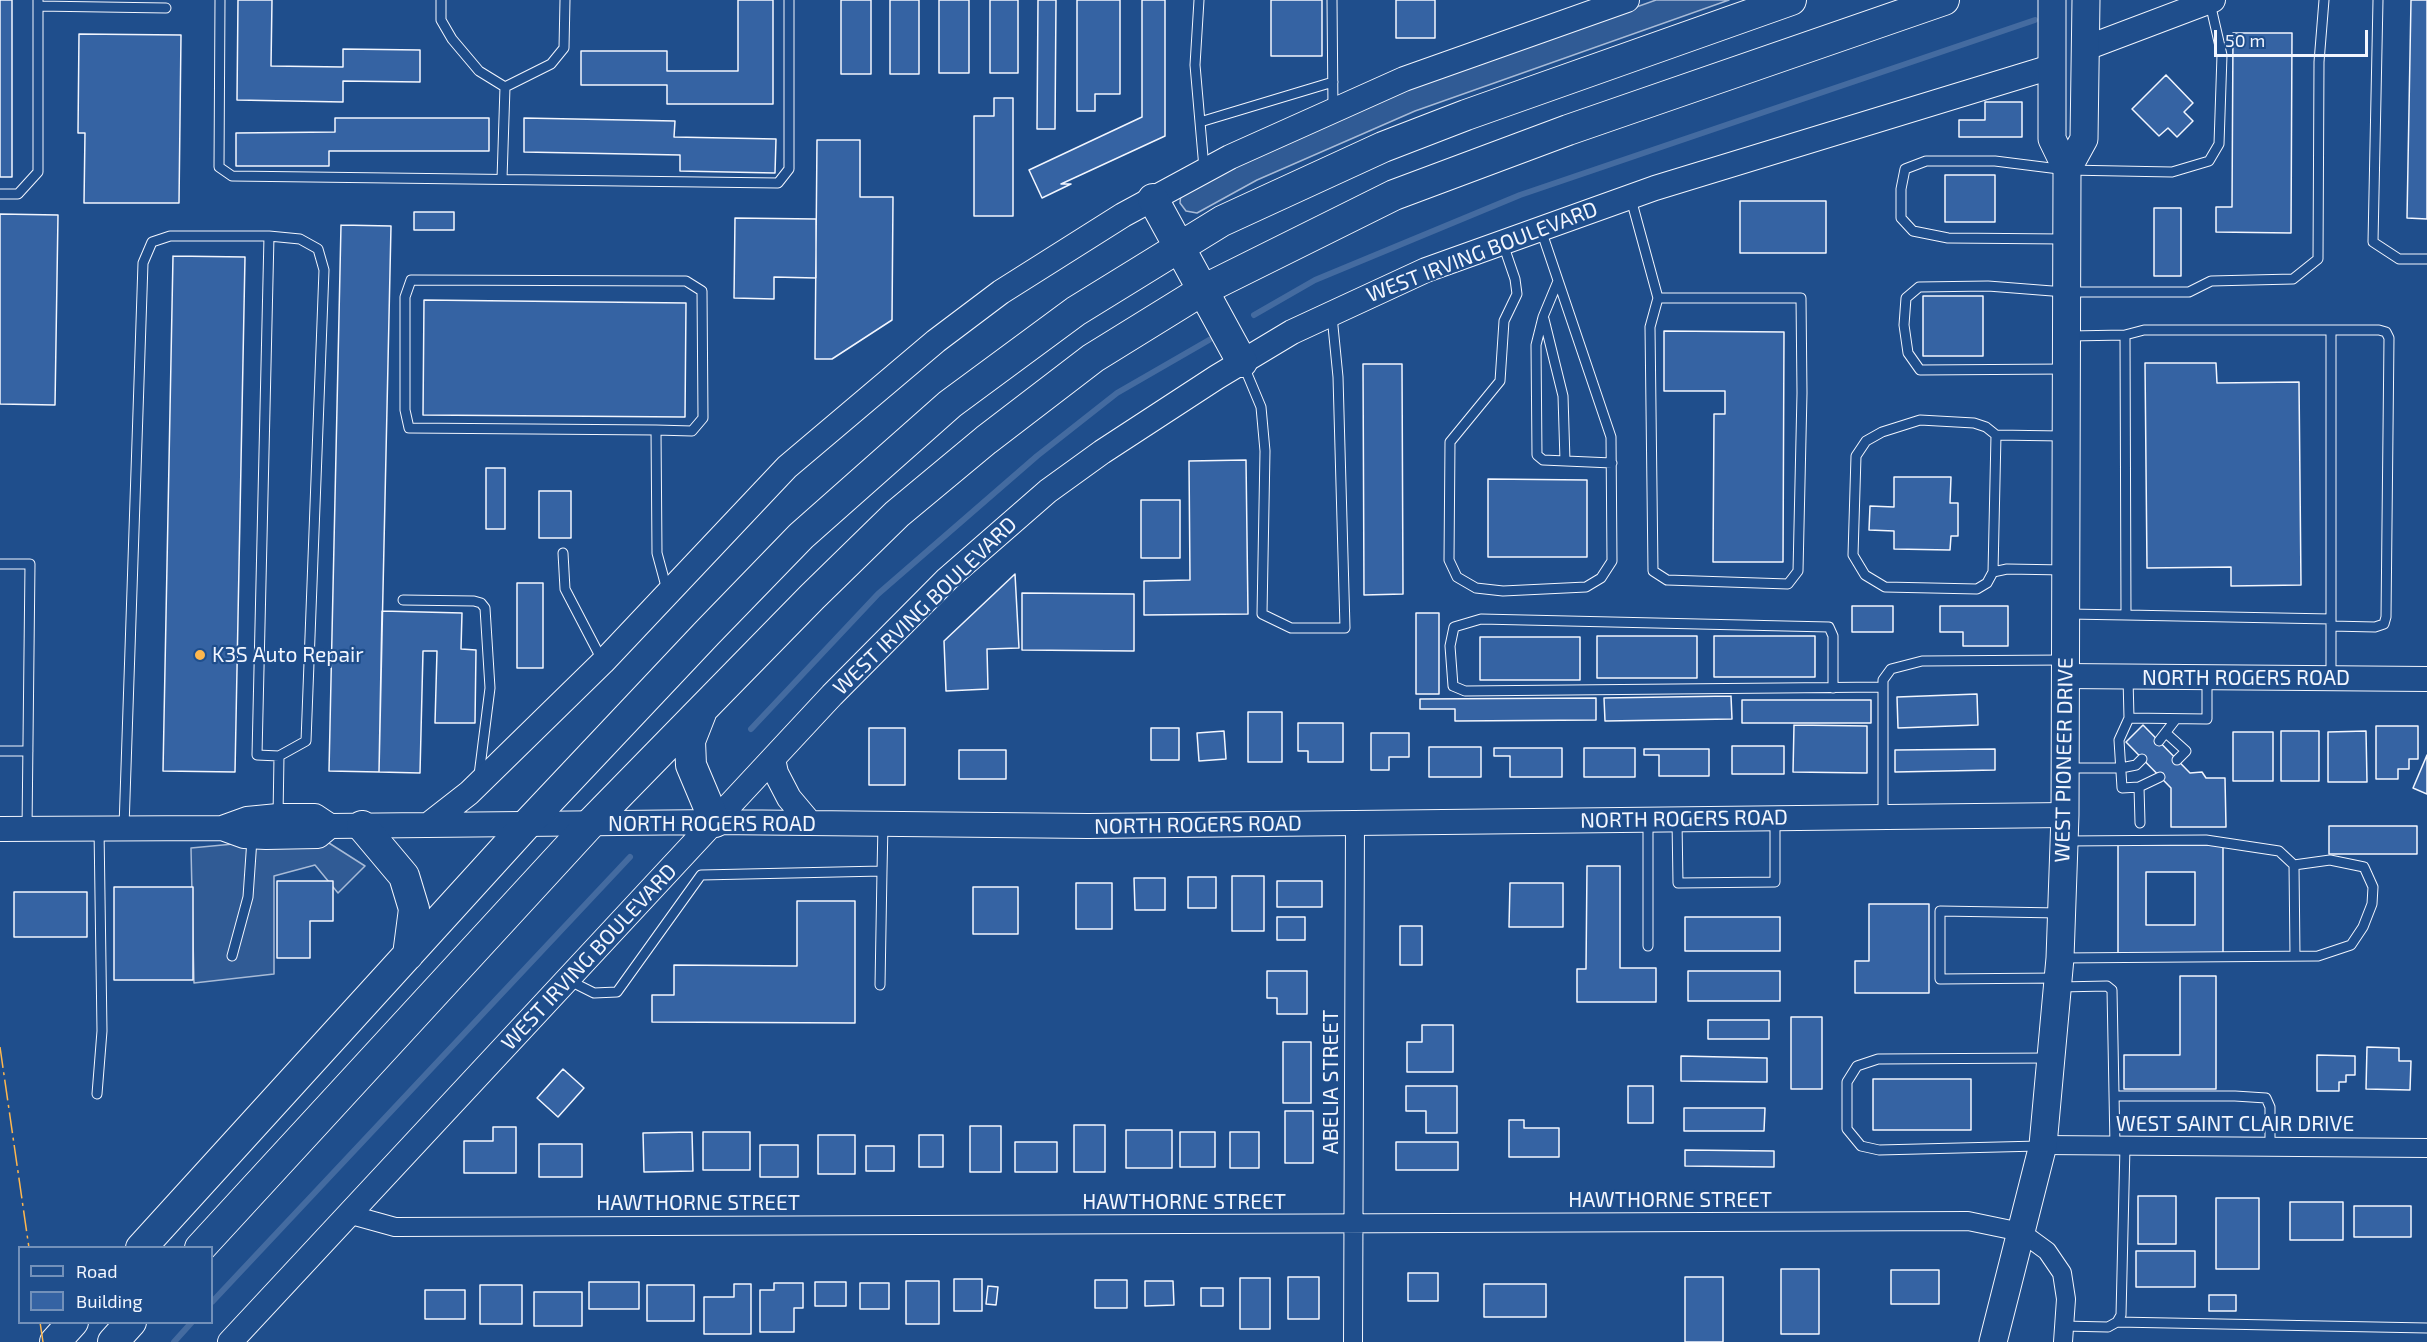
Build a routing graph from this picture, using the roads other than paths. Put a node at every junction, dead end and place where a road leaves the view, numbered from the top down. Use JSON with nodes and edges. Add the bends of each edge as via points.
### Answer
{"nodes":[{"id":1,"x":220,"y":0,"type":"edge"},
{"id":2,"x":441,"y":0,"type":"edge"},
{"id":3,"x":565,"y":0,"type":"edge"},
{"id":4,"x":789,"y":0,"type":"edge"},
{"id":5,"x":1199,"y":0,"type":"edge"},
{"id":6,"x":1332,"y":0,"type":"edge"},
{"id":7,"x":1627,"y":0,"type":"edge"},
{"id":8,"x":1791,"y":0,"type":"edge"},
{"id":9,"x":1944,"y":0,"type":"edge"},
{"id":10,"x":2052,"y":0,"type":"edge"},
{"id":11,"x":2086,"y":0,"type":"edge"},
{"id":12,"x":2324,"y":0,"type":"edge"},
{"id":13,"x":2378,"y":0,"type":"edge"},
{"id":14,"x":2211,"y":1,"type":"edge"},
{"id":15,"x":38,"y":3,"type":"edge"},
{"id":16,"x":166,"y":8,"type":"dead end"},
{"id":17,"x":2086,"y":48,"type":"junction"},
{"id":18,"x":2051,"y":67,"type":"junction"},
{"id":19,"x":1333,"y":82,"type":"junction"},
{"id":20,"x":505,"y":87,"type":"junction"},
{"id":21,"x":1333,"y":109,"type":"junction"},
{"id":22,"x":1200,"y":122,"type":"junction"},
{"id":23,"x":2067,"y":170,"type":"junction"},
{"id":24,"x":1204,"y":171,"type":"junction"},
{"id":25,"x":502,"y":179,"type":"junction"},
{"id":26,"x":0,"y":194,"type":"edge"},
{"id":27,"x":1631,"y":197,"type":"junction"},
{"id":28,"x":1153,"y":199,"type":"junction"},
{"id":29,"x":1540,"y":227,"type":"junction"},
{"id":30,"x":269,"y":236,"type":"junction"},
{"id":31,"x":2066,"y":239,"type":"junction"},
{"id":32,"x":1502,"y":241,"type":"junction"},
{"id":33,"x":1179,"y":247,"type":"junction"},
{"id":34,"x":2427,"y":259,"type":"edge"},
{"id":35,"x":1558,"y":281,"type":"junction"},
{"id":36,"x":1203,"y":290,"type":"junction"},
{"id":37,"x":2066,"y":292,"type":"junction"},
{"id":38,"x":1658,"y":298,"type":"junction"},
{"id":39,"x":1332,"y":312,"type":"junction"},
{"id":40,"x":1543,"y":317,"type":"junction"},
{"id":41,"x":2331,"y":330,"type":"junction"},
{"id":42,"x":2125,"y":335,"type":"junction"},
{"id":43,"x":2065,"y":336,"type":"junction"},
{"id":44,"x":1242,"y":362,"type":"junction"},
{"id":45,"x":2065,"y":369,"type":"junction"},
{"id":46,"x":656,"y":430,"type":"junction"},
{"id":47,"x":1996,"y":435,"type":"junction"},
{"id":48,"x":2065,"y":436,"type":"junction"},
{"id":49,"x":1565,"y":461,"type":"junction"},
{"id":50,"x":1612,"y":463,"type":"junction"},
{"id":51,"x":563,"y":553,"type":"dead end"},
{"id":52,"x":0,"y":564,"type":"edge"},
{"id":53,"x":2065,"y":570,"type":"junction"},
{"id":54,"x":1993,"y":572,"type":"junction"},
{"id":55,"x":668,"y":595,"type":"junction"},
{"id":56,"x":403,"y":600,"type":"dead end"},
{"id":57,"x":2065,"y":614,"type":"junction"},
{"id":58,"x":2126,"y":615,"type":"junction"},
{"id":59,"x":2331,"y":623,"type":"junction"},
{"id":60,"x":603,"y":662,"type":"junction"},
{"id":61,"x":2065,"y":668,"type":"junction"},
{"id":62,"x":2128,"y":677,"type":"junction"},
{"id":63,"x":2207,"y":678,"type":"junction"},
{"id":64,"x":2331,"y":678,"type":"junction"},
{"id":65,"x":2427,"y":679,"type":"edge"},
{"id":66,"x":1884,"y":687,"type":"junction"},
{"id":67,"x":1833,"y":688,"type":"junction"},
{"id":68,"x":701,"y":713,"type":"junction"},
{"id":69,"x":2129,"y":718,"type":"junction"},
{"id":70,"x":2176,"y":719,"type":"junction"},
{"id":71,"x":2166,"y":733,"type":"junction"},
{"id":72,"x":2159,"y":741,"type":"dead end"},
{"id":73,"x":0,"y":751,"type":"edge"},
{"id":74,"x":28,"y":751,"type":"junction"},
{"id":75,"x":279,"y":756,"type":"junction"},
{"id":76,"x":773,"y":759,"type":"junction"},
{"id":77,"x":2142,"y":759,"type":"dead end"},
{"id":78,"x":2177,"y":760,"type":"dead end"},
{"id":79,"x":2065,"y":768,"type":"junction"},
{"id":80,"x":2121,"y":768,"type":"junction"},
{"id":81,"x":2160,"y":777,"type":"dead end"},
{"id":82,"x":477,"y":786,"type":"junction"},
{"id":83,"x":2139,"y":787,"type":"junction"},
{"id":84,"x":278,"y":816,"type":"junction"},
{"id":85,"x":1884,"y":817,"type":"junction"},
{"id":86,"x":1776,"y":818,"type":"junction"},
{"id":87,"x":1677,"y":819,"type":"junction"},
{"id":88,"x":1648,"y":820,"type":"junction"},
{"id":89,"x":715,"y":822,"type":"junction"},
{"id":90,"x":810,"y":823,"type":"junction"},
{"id":91,"x":1355,"y":823,"type":"junction"},
{"id":92,"x":2140,"y":823,"type":"dead end"},
{"id":93,"x":590,"y":824,"type":"junction"},
{"id":94,"x":883,"y":824,"type":"junction"},
{"id":95,"x":428,"y":825,"type":"junction"},
{"id":96,"x":526,"y":825,"type":"junction"},
{"id":97,"x":330,"y":826,"type":"junction"},
{"id":98,"x":362,"y":826,"type":"junction"},
{"id":99,"x":222,"y":828,"type":"junction"},
{"id":100,"x":2065,"y":828,"type":"junction"},
{"id":101,"x":0,"y":829,"type":"edge"},
{"id":102,"x":27,"y":829,"type":"junction"},
{"id":103,"x":99,"y":829,"type":"junction"},
{"id":104,"x":124,"y":829,"type":"junction"},
{"id":105,"x":252,"y":836,"type":"junction"},
{"id":106,"x":2294,"y":865,"type":"junction"},
{"id":107,"x":691,"y":866,"type":"junction"},
{"id":108,"x":882,"y":871,"type":"junction"},
{"id":109,"x":2061,"y":913,"type":"junction"},
{"id":110,"x":1648,"y":946,"type":"dead end"},
{"id":111,"x":408,"y":955,"type":"junction"},
{"id":112,"x":232,"y":956,"type":"dead end"},
{"id":113,"x":2295,"y":956,"type":"junction"},
{"id":114,"x":2058,"y":974,"type":"junction"},
{"id":115,"x":567,"y":980,"type":"junction"},
{"id":116,"x":880,"y":985,"type":"dead end"},
{"id":117,"x":2052,"y":1058,"type":"junction"},
{"id":118,"x":97,"y":1094,"type":"dead end"},
{"id":119,"x":2114,"y":1096,"type":"junction"},
{"id":120,"x":2043,"y":1145,"type":"junction"},
{"id":121,"x":2120,"y":1146,"type":"junction"},
{"id":122,"x":2270,"y":1148,"type":"junction"},
{"id":123,"x":2427,"y":1148,"type":"edge"},
{"id":124,"x":348,"y":1214,"type":"junction"},
{"id":125,"x":1353,"y":1223,"type":"junction"},
{"id":126,"x":2021,"y":1232,"type":"junction"},
{"id":127,"x":143,"y":1246,"type":"edge"},
{"id":128,"x":202,"y":1246,"type":"edge"},
{"id":129,"x":2117,"y":1322,"type":"junction"},
{"id":130,"x":72,"y":1324,"type":"edge"},
{"id":131,"x":130,"y":1324,"type":"edge"},
{"id":132,"x":2427,"y":1328,"type":"edge"},
{"id":133,"x":2063,"y":1334,"type":"edge"},
{"id":134,"x":55,"y":1342,"type":"edge"},
{"id":135,"x":112,"y":1342,"type":"edge"},
{"id":136,"x":230,"y":1342,"type":"edge"},
{"id":137,"x":1353,"y":1342,"type":"edge"},
{"id":138,"x":1993,"y":1342,"type":"edge"}],
"edges":[{"from":1,"to":25,"type":"lane","via":[[219,167],[232,176]]},
{"from":2,"to":20,"type":"lane","via":[[441,20],[452,39],[479,71]]},
{"from":3,"to":20,"type":"lane","via":[[564,48],[551,64]]},
{"from":4,"to":25,"type":"lane","via":[[789,169],[778,183]]},
{"from":5,"to":22,"type":"lane","via":[[1195,65]]},
{"from":6,"to":19,"type":"lane"},
{"from":7,"to":21,"type":"street","via":[[1585,11],[1447,62]]},
{"from":8,"to":33,"type":"main road","via":[[1383,147],[1222,221]]},
{"from":9,"to":36,"type":"main road","via":[[1449,173],[1332,224]]},
{"from":10,"to":18,"type":"main road","name":"WEST PIONEER DRIVE"},
{"from":11,"to":17,"type":"main road","name":"WEST PIONEER DRIVE"},
{"from":12,"to":37,"type":"lane","via":[[2319,62],[2318,259],[2293,279],[2211,281],[2189,292]]},
{"from":13,"to":34,"type":"lane","via":[[2373,242],[2399,259]]},
{"from":14,"to":17,"type":"street"},
{"from":14,"to":23,"type":"lane","via":[[2222,56],[2219,144],[2209,161],[2172,172]]},
{"from":15,"to":16,"type":"lane"},
{"from":15,"to":26,"type":"lane","via":[[38,172],[18,194]]},
{"from":17,"to":23,"type":"main road","name":"WEST PIONEER DRIVE","via":[[2084,138]]},
{"from":18,"to":23,"type":"main road","name":"WEST PIONEER DRIVE","via":[[2052,139]]},
{"from":18,"to":27,"type":"street","name":"WEST IRVING BOULEVARD"},
{"from":19,"to":21,"type":"lane"},
{"from":19,"to":22,"type":"lane"},
{"from":20,"to":25,"type":"lane"},
{"from":21,"to":24,"type":"street"},
{"from":22,"to":24,"type":"lane"},
{"from":23,"to":31,"type":"main road","name":"WEST PIONEER DRIVE"},
{"from":23,"to":31,"type":"lane","via":[[1995,161],[1926,161],[1905,169],[1901,189],[1901,218],[1913,231],[1948,238]]},
{"from":24,"to":28,"type":"street"},
{"from":27,"to":29,"type":"street","name":"WEST IRVING BOULEVARD"},
{"from":27,"to":38,"type":"lane"},
{"from":28,"to":33,"type":"main road"},
{"from":28,"to":55,"type":"street","via":[[1001,292],[927,348],[787,467]]},
{"from":29,"to":32,"type":"street","name":"WEST IRVING BOULEVARD"},
{"from":29,"to":35,"type":"lane"},
{"from":30,"to":75,"type":"lane","via":[[257,755]]},
{"from":30,"to":75,"type":"lane","via":[[300,239],[318,249],[324,270],[306,741]]},
{"from":30,"to":104,"type":"lane","via":[[170,236],[152,242],[143,263]]},
{"from":31,"to":37,"type":"main road","name":"WEST PIONEER DRIVE"},
{"from":32,"to":39,"type":"street","name":"WEST IRVING BOULEVARD"},
{"from":32,"to":50,"type":"lane","via":[[1517,294],[1504,321],[1500,381],[1450,442],[1449,560],[1457,577],[1476,588],[1503,591],[1586,587],[1601,578],[1612,561]]},
{"from":33,"to":36,"type":"main road"},
{"from":33,"to":96,"type":"main road","via":[[1076,311],[950,404],[894,451],[801,536]]},
{"from":35,"to":40,"type":"lane"},
{"from":35,"to":50,"type":"lane","via":[[1611,436]]},
{"from":36,"to":44,"type":"main road"},
{"from":36,"to":68,"type":"main road","via":[[1093,358],[897,514]]},
{"from":37,"to":43,"type":"main road","name":"WEST PIONEER DRIVE"},
{"from":37,"to":45,"type":"lane","via":[[1988,286],[1919,287],[1905,298],[1904,325],[1908,353],[1920,370]]},
{"from":38,"to":38,"type":"lane","via":[[1650,327],[1653,571],[1667,580],[1788,584],[1797,571],[1801,298]]},
{"from":39,"to":44,"type":"street","name":"WEST IRVING BOULEVARD"},
{"from":39,"to":44,"type":"lane","via":[[1339,388],[1344,628],[1291,628],[1262,614],[1265,451],[1261,407]]},
{"from":40,"to":49,"type":"lane","via":[[1563,396]]},
{"from":40,"to":49,"type":"lane","via":[[1536,345],[1536,448],[1543,460]]},
{"from":41,"to":42,"type":"lane","via":[[2144,330]]},
{"from":41,"to":59,"type":"lane"},
{"from":41,"to":59,"type":"lane","via":[[2379,330],[2389,338],[2386,617],[2384,624],[2375,627]]},
{"from":42,"to":43,"type":"lane"},
{"from":42,"to":58,"type":"lane"},
{"from":43,"to":45,"type":"main road","name":"WEST PIONEER DRIVE"},
{"from":44,"to":76,"type":"street","name":"WEST IRVING BOULEVARD","via":[[1102,453],[998,533],[939,587]]},
{"from":45,"to":48,"type":"main road","name":"WEST PIONEER DRIVE"},
{"from":46,"to":46,"type":"lane","via":[[692,431],[703,418],[702,291],[686,281],[411,280],[405,297],[405,410],[409,428]]},
{"from":46,"to":55,"type":"lane","via":[[657,553]]},
{"from":47,"to":48,"type":"lane"},
{"from":47,"to":54,"type":"lane"},
{"from":47,"to":54,"type":"lane","via":[[1974,423],[1920,420],[1866,441],[1856,456],[1853,555],[1865,575],[1885,587],[1977,589],[1987,583]]},
{"from":48,"to":53,"type":"main road","name":"WEST PIONEER DRIVE"},
{"from":49,"to":50,"type":"lane"},
{"from":51,"to":60,"type":"lane","via":[[565,589]]},
{"from":52,"to":74,"type":"lane","via":[[30,564]]},
{"from":53,"to":54,"type":"lane"},
{"from":53,"to":57,"type":"main road","name":"WEST PIONEER DRIVE"},
{"from":55,"to":60,"type":"street"},
{"from":56,"to":82,"type":"lane","via":[[474,601],[485,608],[490,688]]},
{"from":57,"to":58,"type":"lane"},
{"from":57,"to":61,"type":"main road","name":"WEST PIONEER DRIVE"},
{"from":58,"to":59,"type":"lane"},
{"from":59,"to":64,"type":"lane"},
{"from":60,"to":82,"type":"street"},
{"from":61,"to":62,"type":"street","name":"NORTH ROGERS ROAD"},
{"from":61,"to":66,"type":"lane","via":[[1922,661],[1891,669]]},
{"from":61,"to":79,"type":"main road","name":"WEST PIONEER DRIVE"},
{"from":62,"to":63,"type":"street","name":"NORTH ROGERS ROAD"},
{"from":62,"to":69,"type":"lane"},
{"from":63,"to":64,"type":"street","name":"NORTH ROGERS ROAD"},
{"from":63,"to":70,"type":"lane","via":[[2207,719]]},
{"from":64,"to":65,"type":"street","name":"NORTH ROGERS ROAD"},
{"from":66,"to":67,"type":"lane"},
{"from":66,"to":85,"type":"lane"},
{"from":67,"to":67,"type":"lane","via":[[1465,691],[1452,686],[1450,646],[1454,627],[1481,620],[1829,627],[1833,636]]},
{"from":68,"to":89,"type":"main road","via":[[690,741],[691,765]]},
{"from":68,"to":93,"type":"main road"},
{"from":69,"to":70,"type":"lane"},
{"from":69,"to":80,"type":"lane","via":[[2119,740]]},
{"from":70,"to":71,"type":"lane"},
{"from":71,"to":72,"type":"lane"},
{"from":71,"to":78,"type":"lane","via":[[2186,751]]},
{"from":73,"to":74,"type":"lane"},
{"from":74,"to":102,"type":"lane"},
{"from":75,"to":84,"type":"lane"},
{"from":76,"to":89,"type":"street","name":"WEST IRVING BOULEVARD"},
{"from":76,"to":90,"type":"street","via":[[789,798]]},
{"from":77,"to":80,"type":"lane","via":[[2136,765]]},
{"from":79,"to":80,"type":"lane"},
{"from":79,"to":100,"type":"main road","name":"WEST PIONEER DRIVE"},
{"from":80,"to":83,"type":"lane","via":[[2122,788]]},
{"from":81,"to":83,"type":"lane"},
{"from":82,"to":95,"type":"street"},
{"from":83,"to":92,"type":"lane"},
{"from":84,"to":97,"type":"street","name":"NORTH ROGERS ROAD","via":[[315,816]]},
{"from":84,"to":99,"type":"street","name":"NORTH ROGERS ROAD","via":[[247,819]]},
{"from":85,"to":86,"type":"street","name":"NORTH ROGERS ROAD"},
{"from":85,"to":100,"type":"street","name":"NORTH ROGERS ROAD"},
{"from":86,"to":87,"type":"street","name":"NORTH ROGERS ROAD"},
{"from":86,"to":87,"type":"lane","via":[[1775,882],[1678,883]]},
{"from":87,"to":88,"type":"street","name":"NORTH ROGERS ROAD"},
{"from":88,"to":91,"type":"street","name":"NORTH ROGERS ROAD"},
{"from":88,"to":110,"type":"lane"},
{"from":89,"to":90,"type":"street","name":"NORTH ROGERS ROAD"},
{"from":89,"to":93,"type":"street","name":"NORTH ROGERS ROAD"},
{"from":89,"to":107,"type":"street","name":"WEST IRVING BOULEVARD"},
{"from":90,"to":94,"type":"street","name":"NORTH ROGERS ROAD"},
{"from":91,"to":94,"type":"street","name":"NORTH ROGERS ROAD"},
{"from":91,"to":125,"type":"street","name":"ABELIA STREET"},
{"from":93,"to":96,"type":"street","name":"NORTH ROGERS ROAD"},
{"from":93,"to":128,"type":"main road"},
{"from":94,"to":108,"type":"lane"},
{"from":95,"to":96,"type":"street","name":"NORTH ROGERS ROAD"},
{"from":95,"to":98,"type":"street","name":"NORTH ROGERS ROAD"},
{"from":96,"to":111,"type":"main road"},
{"from":97,"to":98,"type":"street","name":"NORTH ROGERS ROAD"},
{"from":97,"to":105,"type":"street","name":"NORTH ROGERS ROAD","via":[[318,836]]},
{"from":98,"to":111,"type":"main road","via":[[404,876],[414,909]]},
{"from":99,"to":104,"type":"street","name":"NORTH ROGERS ROAD"},
{"from":99,"to":105,"type":"street","name":"NORTH ROGERS ROAD"},
{"from":100,"to":106,"type":"lane","via":[[2206,840],[2279,851]]},
{"from":100,"to":109,"type":"main road","name":"WEST PIONEER DRIVE"},
{"from":101,"to":102,"type":"street","name":"NORTH ROGERS ROAD"},
{"from":102,"to":103,"type":"street","name":"NORTH ROGERS ROAD"},
{"from":103,"to":104,"type":"street","name":"NORTH ROGERS ROAD"},
{"from":103,"to":118,"type":"lane","via":[[102,1031]]},
{"from":105,"to":112,"type":"lane","via":[[248,897]]},
{"from":106,"to":113,"type":"lane"},
{"from":106,"to":113,"type":"lane","via":[[2330,860],[2364,867],[2373,887],[2372,904],[2351,945],[2318,956]]},
{"from":107,"to":108,"type":"lane"},
{"from":107,"to":115,"type":"street","name":"WEST IRVING BOULEVARD"},
{"from":107,"to":115,"type":"lane","via":[[617,992],[594,993]]},
{"from":108,"to":116,"type":"lane"},
{"from":109,"to":114,"type":"main road","name":"WEST PIONEER DRIVE"},
{"from":109,"to":114,"type":"lane","via":[[1940,911],[1940,979]]},
{"from":111,"to":127,"type":"main road"},
{"from":113,"to":114,"type":"lane"},
{"from":114,"to":117,"type":"main road","name":"WEST PIONEER DRIVE"},
{"from":114,"to":119,"type":"lane","via":[[2112,990]]},
{"from":115,"to":124,"type":"street","name":"WEST IRVING BOULEVARD"},
{"from":117,"to":120,"type":"main road","name":"WEST PIONEER DRIVE"},
{"from":117,"to":120,"type":"lane","via":[[1878,1059],[1857,1066],[1847,1082],[1847,1129],[1861,1146],[1879,1150]]},
{"from":119,"to":121,"type":"lane"},
{"from":119,"to":122,"type":"lane","via":[[2266,1098],[2270,1107]]},
{"from":120,"to":121,"type":"street","name":"WEST SAINT CLAIR DRIVE"},
{"from":120,"to":126,"type":"main road","name":"WEST PIONEER DRIVE"},
{"from":121,"to":122,"type":"street","name":"WEST SAINT CLAIR DRIVE"},
{"from":121,"to":129,"type":"lane","via":[[2121,1315]]},
{"from":122,"to":123,"type":"street","name":"WEST SAINT CLAIR DRIVE"},
{"from":124,"to":125,"type":"street","name":"HAWTHORNE STREET","via":[[395,1227]]},
{"from":124,"to":136,"type":"street","name":"WEST IRVING BOULEVARD"},
{"from":125,"to":126,"type":"street","name":"HAWTHORNE STREET","via":[[1968,1221]]},
{"from":125,"to":137,"type":"street","name":"ABELIA STREET"},
{"from":126,"to":133,"type":"street","via":[[2047,1251],[2062,1273],[2066,1299]]},
{"from":126,"to":138,"type":"main road","name":"WEST PIONEER DRIVE"},
{"from":129,"to":132,"type":"lane"},
{"from":129,"to":133,"type":"lane"},
{"from":130,"to":134,"type":"main road"},
{"from":131,"to":135,"type":"main road"}]}
